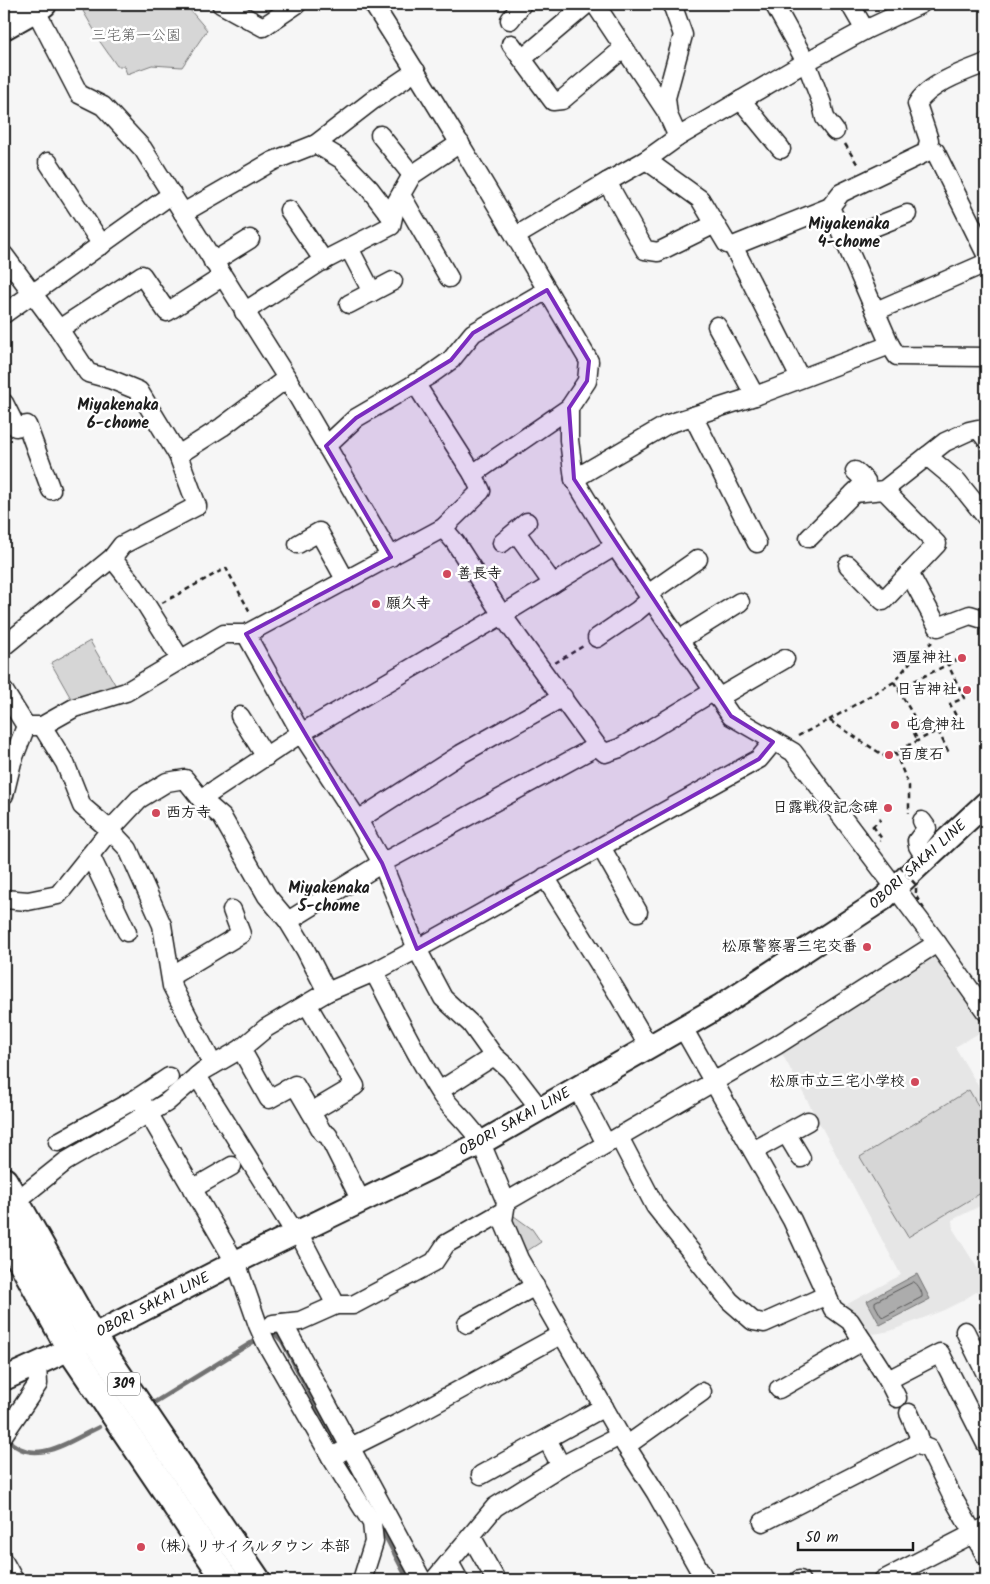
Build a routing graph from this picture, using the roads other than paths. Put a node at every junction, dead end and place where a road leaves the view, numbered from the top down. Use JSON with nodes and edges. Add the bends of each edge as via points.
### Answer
{"nodes":[{"id":1,"x":221,"y":4,"type":"edge"},
{"id":2,"x":297,"y":4,"type":"edge"},
{"id":3,"x":522,"y":4,"type":"edge"},
{"id":4,"x":587,"y":4,"type":"edge"},
{"id":5,"x":595,"y":4,"type":"edge"},
{"id":6,"x":672,"y":4,"type":"edge"},
{"id":7,"x":774,"y":4,"type":"edge"},
{"id":8,"x":850,"y":4,"type":"edge"},
{"id":9,"x":921,"y":4,"type":"edge"},
{"id":10,"x":43,"y":6,"type":"edge"},
{"id":11,"x":379,"y":6,"type":"edge"},
{"id":12,"x":510,"y":20,"type":"dead end"},
{"id":13,"x":4,"y":28,"type":"edge"},
{"id":14,"x":865,"y":30,"type":"junction"},
{"id":15,"x":511,"y":44,"type":"dead end"},
{"id":16,"x":624,"y":48,"type":"junction"},
{"id":17,"x":522,"y":59,"type":"junction"},
{"id":18,"x":806,"y":62,"type":"junction"},
{"id":19,"x":986,"y":63,"type":"edge"},
{"id":20,"x":416,"y":71,"type":"junction"},
{"id":21,"x":741,"y":100,"type":"junction"},
{"id":22,"x":668,"y":115,"type":"junction"},
{"id":23,"x":835,"y":131,"type":"road end"},
{"id":24,"x":380,"y":135,"type":"dead end"},
{"id":25,"x":678,"y":136,"type":"junction"},
{"id":26,"x":460,"y":143,"type":"junction"},
{"id":27,"x":316,"y":144,"type":"junction"},
{"id":28,"x":928,"y":146,"type":"junction"},
{"id":29,"x":782,"y":149,"type":"dead end"},
{"id":30,"x":646,"y":160,"type":"junction"},
{"id":31,"x":48,"y":162,"type":"dead end"},
{"id":32,"x":412,"y":175,"type":"junction"},
{"id":33,"x":607,"y":182,"type":"junction"},
{"id":34,"x":172,"y":194,"type":"junction"},
{"id":35,"x":401,"y":195,"type":"junction"},
{"id":36,"x":830,"y":207,"type":"junction"},
{"id":37,"x":289,"y":210,"type":"dead end"},
{"id":38,"x":183,"y":213,"type":"junction"},
{"id":39,"x":907,"y":214,"type":"dead end"},
{"id":40,"x":392,"y":218,"type":"junction"},
{"id":41,"x":715,"y":224,"type":"junction"},
{"id":42,"x":516,"y":236,"type":"junction"},
{"id":43,"x":250,"y":239,"type":"dead end"},
{"id":44,"x":844,"y":239,"type":"junction"},
{"id":45,"x":102,"y":245,"type":"junction"},
{"id":46,"x":734,"y":246,"type":"junction"},
{"id":47,"x":348,"y":248,"type":"junction"},
{"id":48,"x":986,"y":254,"type":"edge"},
{"id":49,"x":4,"y":255,"type":"edge"},
{"id":50,"x":324,"y":261,"type":"junction"},
{"id":51,"x":213,"y":262,"type":"junction"},
{"id":52,"x":986,"y":263,"type":"edge"},
{"id":53,"x":222,"y":277,"type":"junction"},
{"id":54,"x":449,"y":278,"type":"dead end"},
{"id":55,"x":393,"y":281,"type":"dead end"},
{"id":56,"x":547,"y":290,"type":"junction"},
{"id":57,"x":372,"y":292,"type":"junction"},
{"id":58,"x":33,"y":294,"type":"junction"},
{"id":59,"x":349,"y":304,"type":"dead end"},
{"id":60,"x":876,"y":311,"type":"junction"},
{"id":61,"x":244,"y":312,"type":"junction"},
{"id":62,"x":4,"y":314,"type":"edge"},
{"id":63,"x":717,"y":326,"type":"dead end"},
{"id":64,"x":58,"y":329,"type":"junction"},
{"id":65,"x":890,"y":345,"type":"junction"},
{"id":66,"x":986,"y":357,"type":"edge"},
{"id":67,"x":287,"y":378,"type":"junction"},
{"id":68,"x":800,"y":378,"type":"junction"},
{"id":69,"x":415,"y":383,"type":"junction"},
{"id":70,"x":755,"y":396,"type":"junction"},
{"id":71,"x":4,"y":403,"type":"edge"},
{"id":72,"x":569,"y":408,"type":"junction"},
{"id":73,"x":693,"y":416,"type":"junction"},
{"id":74,"x":986,"y":439,"type":"edge"},
{"id":75,"x":326,"y":446,"type":"junction"},
{"id":76,"x":178,"y":455,"type":"junction"},
{"id":77,"x":927,"y":456,"type":"junction"},
{"id":78,"x":855,"y":471,"type":"dead end"},
{"id":79,"x":472,"y":474,"type":"junction"},
{"id":80,"x":574,"y":479,"type":"junction"},
{"id":81,"x":51,"y":490,"type":"dead end"},
{"id":82,"x":884,"y":490,"type":"junction"},
{"id":83,"x":854,"y":493,"type":"junction"},
{"id":84,"x":986,"y":517,"type":"edge"},
{"id":85,"x":443,"y":528,"type":"junction"},
{"id":86,"x":809,"y":538,"type":"dead end"},
{"id":87,"x":502,"y":543,"type":"dead end"},
{"id":88,"x":757,"y":543,"type":"dead end"},
{"id":89,"x":298,"y":544,"type":"dead end"},
{"id":90,"x":615,"y":546,"type":"junction"},
{"id":91,"x":391,"y":557,"type":"junction"},
{"id":92,"x":112,"y":558,"type":"junction"},
{"id":93,"x":698,"y":559,"type":"dead end"},
{"id":94,"x":848,"y":565,"type":"dead end"},
{"id":95,"x":909,"y":573,"type":"junction"},
{"id":96,"x":346,"y":581,"type":"junction"},
{"id":97,"x":553,"y":584,"type":"junction"},
{"id":98,"x":650,"y":596,"type":"junction"},
{"id":99,"x":740,"y":602,"type":"dead end"},
{"id":100,"x":502,"y":615,"type":"junction"},
{"id":101,"x":986,"y":620,"type":"edge"},
{"id":102,"x":252,"y":631,"type":"junction"},
{"id":103,"x":597,"y":638,"type":"road end"},
{"id":104,"x":679,"y":640,"type":"junction"},
{"id":105,"x":4,"y":646,"type":"edge"},
{"id":106,"x":785,"y":659,"type":"dead end"},
{"id":107,"x":181,"y":660,"type":"junction"},
{"id":108,"x":4,"y":692,"type":"edge"},
{"id":109,"x":716,"y":694,"type":"junction"},
{"id":110,"x":563,"y":697,"type":"junction"},
{"id":111,"x":240,"y":716,"type":"dead end"},
{"id":112,"x":34,"y":726,"type":"junction"},
{"id":113,"x":301,"y":733,"type":"junction"},
{"id":114,"x":774,"y":742,"type":"junction"},
{"id":115,"x":597,"y":746,"type":"junction"},
{"id":116,"x":266,"y":757,"type":"junction"},
{"id":117,"x":4,"y":795,"type":"edge"},
{"id":118,"x":202,"y":799,"type":"junction"},
{"id":119,"x":986,"y":803,"type":"edge"},
{"id":120,"x":915,"y":819,"type":"road end"},
{"id":121,"x":358,"y":820,"type":"junction"},
{"id":122,"x":110,"y":830,"type":"junction"},
{"id":123,"x":601,"y":847,"type":"junction"},
{"id":124,"x":90,"y":855,"type":"junction"},
{"id":125,"x":926,"y":859,"type":"junction"},
{"id":126,"x":382,"y":863,"type":"junction"},
{"id":127,"x":545,"y":877,"type":"junction"},
{"id":128,"x":904,"y":880,"type":"junction"},
{"id":129,"x":4,"y":899,"type":"edge"},
{"id":130,"x":232,"y":910,"type":"dead end"},
{"id":131,"x":638,"y":912,"type":"dead end"},
{"id":132,"x":288,"y":921,"type":"junction"},
{"id":133,"x":127,"y":932,"type":"dead end"},
{"id":134,"x":937,"y":943,"type":"junction"},
{"id":135,"x":416,"y":949,"type":"junction"},
{"id":136,"x":374,"y":972,"type":"junction"},
{"id":137,"x":171,"y":976,"type":"junction"},
{"id":138,"x":981,"y":991,"type":"edge"},
{"id":139,"x":327,"y":992,"type":"junction"},
{"id":140,"x":307,"y":1004,"type":"junction"},
{"id":141,"x":986,"y":1012,"type":"edge"},
{"id":142,"x":683,"y":1028,"type":"junction"},
{"id":143,"x":649,"y":1047,"type":"junction"},
{"id":144,"x":240,"y":1049,"type":"junction"},
{"id":145,"x":494,"y":1056,"type":"junction"},
{"id":146,"x":213,"y":1066,"type":"junction"},
{"id":147,"x":197,"y":1076,"type":"junction"},
{"id":148,"x":169,"y":1077,"type":"dead end"},
{"id":149,"x":714,"y":1082,"type":"junction"},
{"id":150,"x":576,"y":1088,"type":"junction"},
{"id":151,"x":439,"y":1091,"type":"junction"},
{"id":152,"x":139,"y":1097,"type":"junction"},
{"id":153,"x":540,"y":1109,"type":"junction"},
{"id":154,"x":311,"y":1112,"type":"junction"},
{"id":155,"x":148,"y":1114,"type":"junction"},
{"id":156,"x":808,"y":1121,"type":"dead end"},
{"id":157,"x":786,"y":1132,"type":"junction"},
{"id":158,"x":611,"y":1137,"type":"junction"},
{"id":159,"x":58,"y":1142,"type":"dead end"},
{"id":160,"x":481,"y":1143,"type":"junction"},
{"id":161,"x":753,"y":1150,"type":"junction"},
{"id":162,"x":801,"y":1158,"type":"dead end"},
{"id":163,"x":232,"y":1166,"type":"dead end"},
{"id":164,"x":192,"y":1189,"type":"junction"},
{"id":165,"x":10,"y":1191,"type":"edge"},
{"id":166,"x":361,"y":1201,"type":"junction"},
{"id":167,"x":505,"y":1206,"type":"junction"},
{"id":168,"x":4,"y":1230,"type":"edge"},
{"id":169,"x":296,"y":1233,"type":"junction"},
{"id":170,"x":236,"y":1262,"type":"junction"},
{"id":171,"x":535,"y":1286,"type":"junction"},
{"id":172,"x":827,"y":1295,"type":"junction"},
{"id":173,"x":336,"y":1305,"type":"junction"},
{"id":174,"x":283,"y":1322,"type":"junction"},
{"id":175,"x":468,"y":1324,"type":"dead end"},
{"id":176,"x":965,"y":1331,"type":"dead end"},
{"id":177,"x":261,"y":1332,"type":"junction"},
{"id":178,"x":562,"y":1334,"type":"junction"},
{"id":179,"x":863,"y":1341,"type":"junction"},
{"id":180,"x":81,"y":1343,"type":"junction"},
{"id":181,"x":981,"y":1351,"type":"edge"},
{"id":182,"x":37,"y":1363,"type":"junction"},
{"id":183,"x":986,"y":1374,"type":"edge"},
{"id":184,"x":4,"y":1379,"type":"edge"},
{"id":185,"x":888,"y":1380,"type":"junction"},
{"id":186,"x":780,"y":1389,"type":"dead end"},
{"id":187,"x":702,"y":1392,"type":"dead end"},
{"id":188,"x":897,"y":1398,"type":"dead end"},
{"id":189,"x":604,"y":1407,"type":"junction"},
{"id":190,"x":909,"y":1413,"type":"dead end"},
{"id":191,"x":7,"y":1430,"type":"edge"},
{"id":192,"x":547,"y":1439,"type":"junction"},
{"id":193,"x":623,"y":1441,"type":"junction"},
{"id":194,"x":916,"y":1444,"type":"junction"},
{"id":195,"x":986,"y":1444,"type":"edge"},
{"id":196,"x":350,"y":1448,"type":"junction"},
{"id":197,"x":331,"y":1457,"type":"junction"},
{"id":198,"x":561,"y":1466,"type":"junction"},
{"id":199,"x":480,"y":1475,"type":"dead end"},
{"id":200,"x":763,"y":1522,"type":"dead end"},
{"id":201,"x":980,"y":1530,"type":"edge"},
{"id":202,"x":471,"y":1536,"type":"junction"},
{"id":203,"x":986,"y":1556,"type":"edge"},
{"id":204,"x":4,"y":1562,"type":"edge"},
{"id":205,"x":449,"y":1562,"type":"junction"},
{"id":206,"x":14,"y":1580,"type":"edge"},
{"id":207,"x":226,"y":1580,"type":"edge"},
{"id":208,"x":257,"y":1580,"type":"edge"},
{"id":209,"x":362,"y":1580,"type":"edge"},
{"id":210,"x":422,"y":1580,"type":"edge"},
{"id":211,"x":434,"y":1580,"type":"edge"},
{"id":212,"x":459,"y":1580,"type":"edge"},
{"id":213,"x":496,"y":1580,"type":"edge"},
{"id":214,"x":705,"y":1580,"type":"edge"},
{"id":215,"x":883,"y":1580,"type":"edge"}],
"edges":[{"from":1,"to":2,"type":"street","via":[[264,27]]},
{"from":3,"to":12,"type":"street"},
{"from":4,"to":17,"type":"street"},
{"from":5,"to":16,"type":"street"},
{"from":6,"to":22,"type":"street","via":[[683,36],[666,98]]},
{"from":7,"to":18,"type":"street"},
{"from":8,"to":14,"type":"street"},
{"from":9,"to":14,"type":"street"},
{"from":10,"to":13,"type":"highway"},
{"from":10,"to":34,"type":"street","via":[[79,94],[103,106],[143,149]]},
{"from":11,"to":20,"type":"street"},
{"from":14,"to":18,"type":"street"},
{"from":15,"to":17,"type":"street"},
{"from":16,"to":17,"type":"street","via":[[562,100],[553,101]]},
{"from":16,"to":22,"type":"street"},
{"from":18,"to":21,"type":"street"},
{"from":18,"to":23,"type":"street","via":[[825,118]]},
{"from":19,"to":28,"type":"street","via":[[956,75],[922,96],[917,104]]},
{"from":20,"to":26,"type":"street"},
{"from":20,"to":27,"type":"street"},
{"from":21,"to":25,"type":"street"},
{"from":21,"to":29,"type":"street"},
{"from":22,"to":25,"type":"street"},
{"from":24,"to":32,"type":"street"},
{"from":25,"to":30,"type":"street"},
{"from":26,"to":32,"type":"street"},
{"from":26,"to":42,"type":"street"},
{"from":27,"to":38,"type":"street","via":[[273,161]]},
{"from":27,"to":40,"type":"street","via":[[341,159]]},
{"from":28,"to":36,"type":"street","via":[[927,152],[840,193]]},
{"from":28,"to":48,"type":"street","via":[[936,151]]},
{"from":30,"to":33,"type":"street"},
{"from":30,"to":41,"type":"street","via":[[700,199]]},
{"from":31,"to":45,"type":"street"},
{"from":32,"to":35,"type":"street"},
{"from":33,"to":41,"type":"street","via":[[645,250],[658,252]]},
{"from":33,"to":42,"type":"street"},
{"from":34,"to":38,"type":"street"},
{"from":34,"to":45,"type":"street"},
{"from":35,"to":40,"type":"street"},
{"from":35,"to":54,"type":"street"},
{"from":36,"to":44,"type":"street"},
{"from":36,"to":46,"type":"street"},
{"from":37,"to":50,"type":"street"},
{"from":38,"to":51,"type":"street"},
{"from":39,"to":44,"type":"street"},
{"from":40,"to":47,"type":"street","via":[[391,226]]},
{"from":41,"to":46,"type":"street","via":[[727,244]]},
{"from":42,"to":56,"type":"street"},
{"from":43,"to":51,"type":"street"},
{"from":44,"to":60,"type":"street"},
{"from":45,"to":58,"type":"street"},
{"from":46,"to":68,"type":"street"},
{"from":47,"to":50,"type":"street"},
{"from":47,"to":57,"type":"street"},
{"from":49,"to":58,"type":"street"},
{"from":50,"to":61,"type":"street"},
{"from":51,"to":53,"type":"street"},
{"from":52,"to":60,"type":"street"},
{"from":53,"to":61,"type":"street"},
{"from":53,"to":64,"type":"street","via":[[167,312],[142,274]]},
{"from":55,"to":57,"type":"street"},
{"from":56,"to":69,"type":"street","via":[[473,333],[450,360]]},
{"from":56,"to":72,"type":"street","via":[[588,361],[587,381]]},
{"from":57,"to":59,"type":"street"},
{"from":58,"to":62,"type":"street"},
{"from":58,"to":64,"type":"street"},
{"from":60,"to":65,"type":"street"},
{"from":61,"to":67,"type":"street"},
{"from":63,"to":70,"type":"street"},
{"from":64,"to":76,"type":"street","via":[[88,373],[139,391]]},
{"from":65,"to":66,"type":"street","via":[[898,356]]},
{"from":65,"to":68,"type":"street"},
{"from":67,"to":75,"type":"street"},
{"from":67,"to":76,"type":"street","via":[[222,427]]},
{"from":68,"to":70,"type":"street"},
{"from":69,"to":75,"type":"street","via":[[356,418]]},
{"from":69,"to":79,"type":"street"},
{"from":70,"to":73,"type":"street"},
{"from":71,"to":81,"type":"street","via":[[16,427],[27,425]]},
{"from":72,"to":79,"type":"street"},
{"from":72,"to":80,"type":"street"},
{"from":73,"to":80,"type":"street","via":[[668,424]]},
{"from":73,"to":88,"type":"street"},
{"from":74,"to":77,"type":"street","via":[[978,429],[969,431],[945,442]]},
{"from":75,"to":91,"type":"street"},
{"from":76,"to":92,"type":"street","via":[[197,506],[122,545]]},
{"from":77,"to":82,"type":"street"},
{"from":77,"to":84,"type":"street","via":[[956,481]]},
{"from":78,"to":83,"type":"street","via":[[866,482]]},
{"from":79,"to":85,"type":"street","via":[[481,491]]},
{"from":80,"to":90,"type":"street"},
{"from":82,"to":83,"type":"street"},
{"from":82,"to":95,"type":"street","via":[[937,544]]},
{"from":83,"to":86,"type":"street"},
{"from":85,"to":91,"type":"street"},
{"from":85,"to":100,"type":"street","via":[[456,542]]},
{"from":87,"to":97,"type":"street","via":[[522,527]]},
{"from":89,"to":96,"type":"street","via":[[319,532]]},
{"from":90,"to":97,"type":"street"},
{"from":90,"to":98,"type":"street"},
{"from":91,"to":96,"type":"street"},
{"from":92,"to":105,"type":"street"},
{"from":92,"to":107,"type":"street","via":[[136,587]]},
{"from":93,"to":98,"type":"street"},
{"from":94,"to":95,"type":"street","via":[[883,601]]},
{"from":95,"to":101,"type":"street","via":[[938,627],[970,615]]},
{"from":96,"to":102,"type":"street"},
{"from":97,"to":100,"type":"street"},
{"from":98,"to":103,"type":"street","via":[[637,611]]},
{"from":98,"to":104,"type":"street"},
{"from":99,"to":104,"type":"street"},
{"from":100,"to":110,"type":"street"},
{"from":100,"to":113,"type":"street"},
{"from":102,"to":107,"type":"street","via":[[224,634]]},
{"from":102,"to":113,"type":"street"},
{"from":104,"to":109,"type":"street"},
{"from":106,"to":109,"type":"street"},
{"from":107,"to":112,"type":"street","via":[[126,692],[74,708]]},
{"from":108,"to":112,"type":"street"},
{"from":109,"to":114,"type":"street","via":[[731,716]]},
{"from":109,"to":115,"type":"street","via":[[620,748],[605,753]]},
{"from":110,"to":115,"type":"street"},
{"from":110,"to":121,"type":"street","via":[[461,754]]},
{"from":111,"to":116,"type":"street"},
{"from":112,"to":117,"type":"street","via":[[12,762]]},
{"from":112,"to":122,"type":"street","via":[[65,763],[82,806]]},
{"from":113,"to":116,"type":"street"},
{"from":113,"to":121,"type":"street"},
{"from":114,"to":123,"type":"street","via":[[759,759]]},
{"from":114,"to":128,"type":"street","via":[[793,752]]},
{"from":115,"to":126,"type":"street"},
{"from":116,"to":118,"type":"street"},
{"from":118,"to":122,"type":"street","via":[[185,779],[166,782],[140,799]]},
{"from":118,"to":132,"type":"street","via":[[222,817],[267,896]]},
{"from":119,"to":125,"type":"main road","name":"OBORI SAKAI LINE"},
{"from":120,"to":125,"type":"street","via":[[927,828],[917,841]]},
{"from":121,"to":126,"type":"street"},
{"from":122,"to":124,"type":"street"},
{"from":122,"to":137,"type":"street","via":[[128,849],[162,924]]},
{"from":123,"to":127,"type":"street"},
{"from":123,"to":131,"type":"street"},
{"from":124,"to":129,"type":"street","via":[[58,894],[28,901]]},
{"from":124,"to":133,"type":"street"},
{"from":125,"to":128,"type":"main road","name":"OBORI SAKAI LINE"},
{"from":126,"to":132,"type":"street"},
{"from":126,"to":135,"type":"street"},
{"from":127,"to":135,"type":"street"},
{"from":127,"to":143,"type":"street"},
{"from":128,"to":134,"type":"street"},
{"from":128,"to":142,"type":"main road","name":"OBORI SAKAI LINE","via":[[838,930]]},
{"from":130,"to":137,"type":"street","via":[[241,934]]},
{"from":132,"to":139,"type":"street"},
{"from":134,"to":138,"type":"street"},
{"from":134,"to":149,"type":"street"},
{"from":135,"to":136,"type":"street"},
{"from":135,"to":145,"type":"street","via":[[443,998],[471,1024]]},
{"from":136,"to":139,"type":"street"},
{"from":136,"to":151,"type":"street"},
{"from":137,"to":146,"type":"street","via":[[172,986]]},
{"from":138,"to":141,"type":"street"},
{"from":139,"to":140,"type":"street"},
{"from":140,"to":144,"type":"street","via":[[266,1028]]},
{"from":140,"to":154,"type":"street","via":[[355,1086]]},
{"from":142,"to":143,"type":"main road","name":"OBORI SAKAI LINE"},
{"from":142,"to":149,"type":"street"},
{"from":143,"to":150,"type":"main road","name":"OBORI SAKAI LINE"},
{"from":144,"to":146,"type":"street"},
{"from":144,"to":154,"type":"street","via":[[269,1099],[295,1085]]},
{"from":145,"to":151,"type":"street"},
{"from":145,"to":153,"type":"street","via":[[510,1070]]},
{"from":146,"to":147,"type":"street"},
{"from":147,"to":155,"type":"street"},
{"from":147,"to":169,"type":"street"},
{"from":148,"to":152,"type":"street"},
{"from":149,"to":158,"type":"street"},
{"from":149,"to":161,"type":"street"},
{"from":150,"to":153,"type":"main road","name":"OBORI SAKAI LINE"},
{"from":150,"to":158,"type":"street"},
{"from":151,"to":160,"type":"street"},
{"from":152,"to":155,"type":"street"},
{"from":152,"to":159,"type":"street"},
{"from":153,"to":160,"type":"main road","name":"OBORI SAKAI LINE"},
{"from":154,"to":166,"type":"street","via":[[323,1133],[328,1135]]},
{"from":155,"to":164,"type":"street"},
{"from":155,"to":165,"type":"street"},
{"from":156,"to":157,"type":"street"},
{"from":157,"to":161,"type":"street"},
{"from":157,"to":162,"type":"street"},
{"from":158,"to":167,"type":"street"},
{"from":158,"to":172,"type":"street","via":[[655,1206],[730,1301],[753,1320],[764,1323]]},
{"from":160,"to":166,"type":"main road","name":"OBORI SAKAI LINE"},
{"from":160,"to":167,"type":"street"},
{"from":161,"to":172,"type":"street","via":[[792,1220]]},
{"from":163,"to":164,"type":"street"},
{"from":164,"to":170,"type":"street"},
{"from":165,"to":180,"type":"highway","number":"309"},
{"from":166,"to":169,"type":"main road","name":"OBORI SAKAI LINE"},
{"from":167,"to":171,"type":"street","via":[[503,1221]]},
{"from":167,"to":173,"type":"street","via":[[446,1244],[434,1262],[354,1305]]},
{"from":168,"to":180,"type":"highway","number":"309"},
{"from":169,"to":170,"type":"main road","name":"OBORI SAKAI LINE"},
{"from":169,"to":173,"type":"street"},
{"from":170,"to":177,"type":"street"},
{"from":170,"to":180,"type":"main road","name":"OBORI SAKAI LINE"},
{"from":171,"to":175,"type":"street"},
{"from":171,"to":178,"type":"street"},
{"from":172,"to":179,"type":"street","via":[[833,1309],[850,1321]]},
{"from":173,"to":174,"type":"street","via":[[300,1321]]},
{"from":174,"to":177,"type":"street"},
{"from":174,"to":196,"type":"street"},
{"from":176,"to":181,"type":"street"},
{"from":177,"to":197,"type":"street"},
{"from":178,"to":189,"type":"street"},
{"from":178,"to":196,"type":"street"},
{"from":179,"to":185,"type":"street"},
{"from":179,"to":186,"type":"street"},
{"from":180,"to":182,"type":"main road","name":"OBORI SAKAI LINE"},
{"from":180,"to":207,"type":"highway","number":"309"},
{"from":180,"to":208,"type":"highway","number":"309"},
{"from":181,"to":183,"type":"street"},
{"from":182,"to":184,"type":"main road","name":"OBORI SAKAI LINE"},
{"from":182,"to":191,"type":"street","via":[[38,1384]]},
{"from":185,"to":188,"type":"street"},
{"from":185,"to":195,"type":"street","via":[[940,1353]]},
{"from":187,"to":193,"type":"street"},
{"from":189,"to":192,"type":"street"},
{"from":189,"to":193,"type":"street"},
{"from":190,"to":194,"type":"street","via":[[918,1436]]},
{"from":192,"to":198,"type":"street"},
{"from":192,"to":199,"type":"street"},
{"from":193,"to":198,"type":"street"},
{"from":193,"to":214,"type":"street"},
{"from":194,"to":200,"type":"street","via":[[810,1490]]},
{"from":194,"to":201,"type":"street","via":[[929,1450],[953,1498]]},
{"from":196,"to":197,"type":"street"},
{"from":196,"to":210,"type":"street"},
{"from":197,"to":209,"type":"street","via":[[372,1523],[374,1542]]},
{"from":198,"to":202,"type":"street","via":[[494,1507]]},
{"from":201,"to":203,"type":"street"},
{"from":201,"to":215,"type":"street"},
{"from":202,"to":205,"type":"street"},
{"from":202,"to":213,"type":"street"},
{"from":204,"to":206,"type":"street"},
{"from":205,"to":211,"type":"street"},
{"from":205,"to":212,"type":"street"}]}
